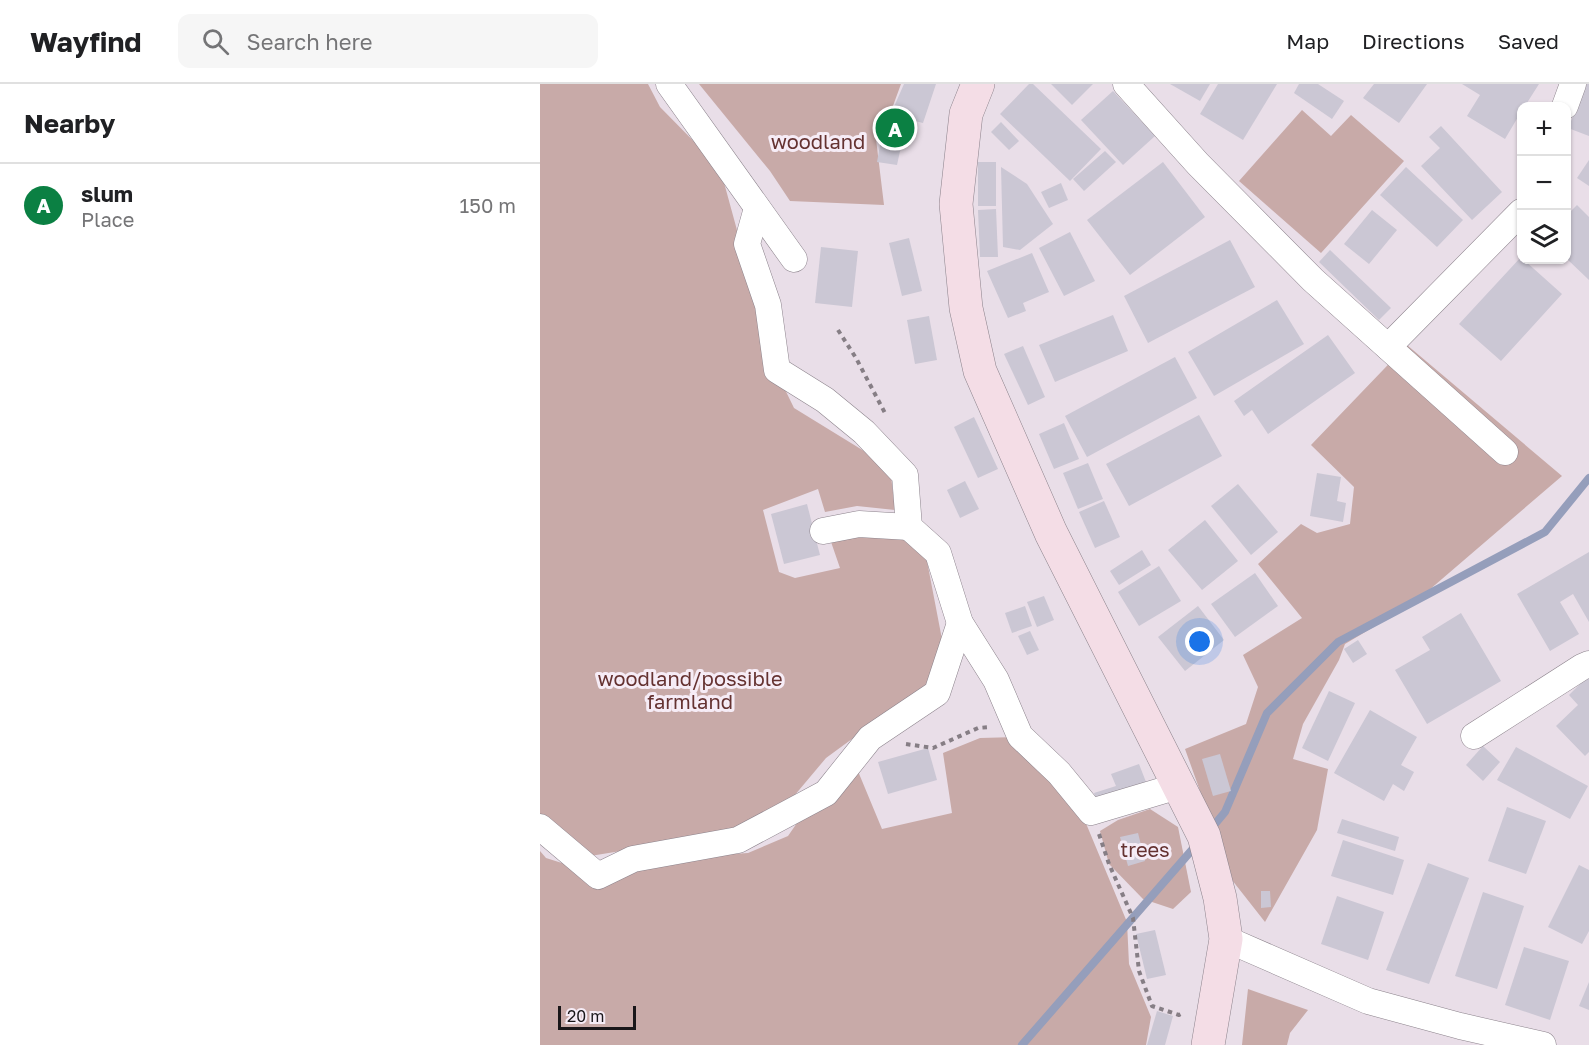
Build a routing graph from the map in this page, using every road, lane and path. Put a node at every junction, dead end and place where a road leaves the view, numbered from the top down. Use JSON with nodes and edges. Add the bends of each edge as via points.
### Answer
{"nodes":[{"id":1,"x":669,"y":84,"type":"edge"},
{"id":2,"x":978,"y":84,"type":"edge"},
{"id":3,"x":1126,"y":84,"type":"edge"},
{"id":4,"x":1573,"y":84,"type":"edge"},
{"id":5,"x":1566,"y":102,"type":"edge"},
{"id":6,"x":757,"y":208,"type":"junction"},
{"id":7,"x":1517,"y":216,"type":"edge"},
{"id":8,"x":794,"y":259,"type":"dead end"},
{"id":9,"x":838,"y":330,"type":"dead end"},
{"id":10,"x":1388,"y":347,"type":"junction"},
{"id":11,"x":890,"y":422,"type":"dead end"},
{"id":12,"x":1505,"y":452,"type":"dead end"},
{"id":13,"x":909,"y":527,"type":"junction"},
{"id":14,"x":823,"y":531,"type":"dead end"},
{"id":15,"x":960,"y":623,"type":"junction"},
{"id":16,"x":1589,"y":664,"type":"edge"},
{"id":17,"x":1015,"y":727,"type":"junction"},
{"id":18,"x":1474,"y":736,"type":"dead end"},
{"id":19,"x":870,"y":738,"type":"junction"},
{"id":20,"x":1178,"y":786,"type":"junction"},
{"id":21,"x":1091,"y":812,"type":"junction"},
{"id":22,"x":540,"y":827,"type":"edge"},
{"id":23,"x":1226,"y":939,"type":"junction"},
{"id":24,"x":1217,"y":992,"type":"junction"},
{"id":25,"x":1208,"y":1045,"type":"edge"},
{"id":26,"x":1543,"y":1045,"type":"edge"}],
"edges":[{"from":1,"to":6,"type":"street"},
{"from":2,"to":20,"type":"main road","via":[[966,114],[957,204],[966,308],[980,371],[1051,533]]},
{"from":3,"to":10,"type":"street","via":[[1198,164],[1313,280]]},
{"from":4,"to":5,"type":"street"},
{"from":6,"to":8,"type":"street"},
{"from":6,"to":13,"type":"street","via":[[747,244],[768,305],[777,370],[825,400],[864,432],[905,475]]},
{"from":7,"to":10,"type":"street"},
{"from":9,"to":11,"type":"path"},
{"from":10,"to":12,"type":"street"},
{"from":13,"to":14,"type":"street","via":[[860,524]]},
{"from":13,"to":15,"type":"street","via":[[938,553]]},
{"from":15,"to":17,"type":"street","via":[[996,680]]},
{"from":15,"to":19,"type":"street","via":[[937,693]]},
{"from":16,"to":18,"type":"street"},
{"from":17,"to":19,"type":"path","via":[[978,728],[933,748]]},
{"from":17,"to":21,"type":"street"},
{"from":19,"to":22,"type":"street","via":[[826,793],[738,840],[633,859],[598,876]]},
{"from":20,"to":21,"type":"street"},
{"from":20,"to":23,"type":"main road","via":[[1204,836]]},
{"from":21,"to":24,"type":"path","via":[[1133,918],[1139,970],[1152,1006],[1179,1016]]},
{"from":23,"to":24,"type":"main road"},
{"from":23,"to":26,"type":"street","via":[[1368,1001]]},
{"from":24,"to":25,"type":"main road"}]}
